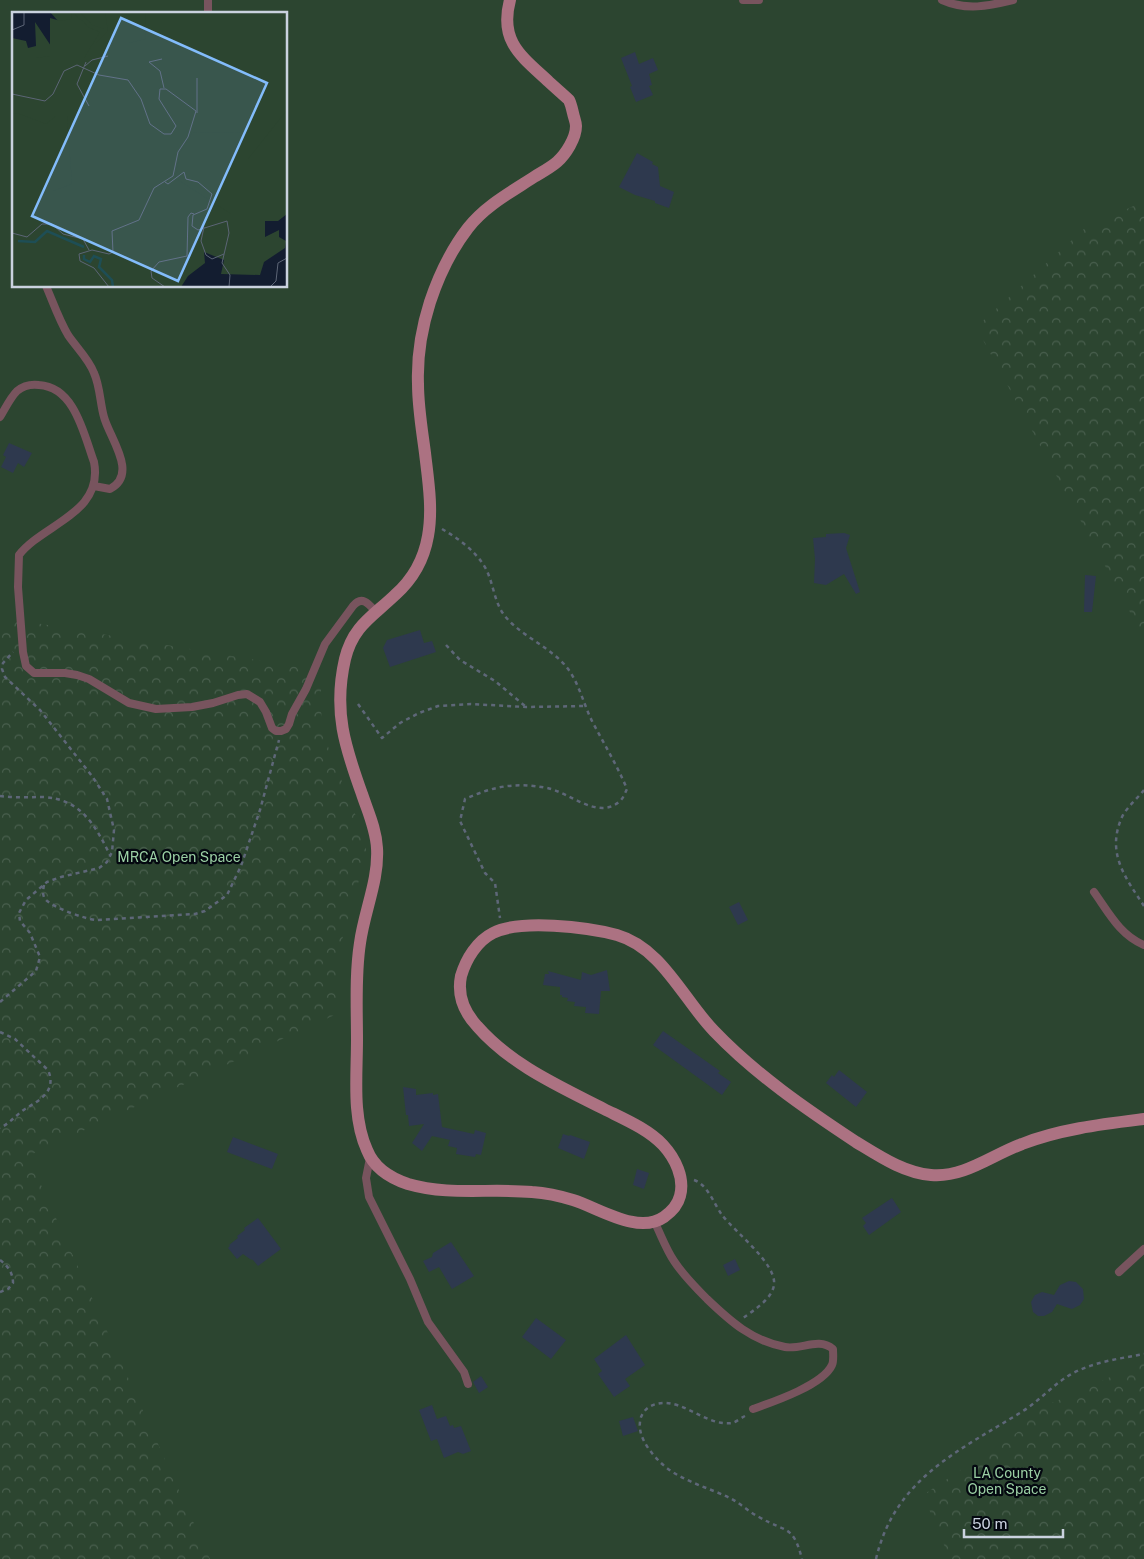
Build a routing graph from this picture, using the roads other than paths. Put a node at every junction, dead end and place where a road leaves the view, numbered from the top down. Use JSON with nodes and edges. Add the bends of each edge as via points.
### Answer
{"nodes":[{"id":1,"x":510,"y":0,"type":"edge"},
{"id":2,"x":744,"y":0,"type":"edge"},
{"id":3,"x":760,"y":0,"type":"edge"},
{"id":4,"x":942,"y":0,"type":"edge"},
{"id":5,"x":1013,"y":0,"type":"edge"},
{"id":6,"x":47,"y":288,"type":"edge"},
{"id":7,"x":0,"y":417,"type":"edge"},
{"id":8,"x":94,"y":486,"type":"junction"},
{"id":9,"x":376,"y":611,"type":"junction"},
{"id":10,"x":1094,"y":892,"type":"dead end"},
{"id":11,"x":1144,"y":945,"type":"edge"},
{"id":12,"x":1144,"y":1119,"type":"edge"},
{"id":13,"x":370,"y":1158,"type":"junction"},
{"id":14,"x":655,"y":1223,"type":"junction"},
{"id":15,"x":1144,"y":1250,"type":"edge"},
{"id":16,"x":1119,"y":1272,"type":"dead end"},
{"id":17,"x":468,"y":1384,"type":"dead end"},
{"id":18,"x":753,"y":1409,"type":"road end"}],
"edges":[{"from":1,"to":9,"type":"main road","via":[[506,15],[510,39],[525,60],[568,99],[576,135],[560,160],[471,223],[448,259],[437,284],[427,311],[417,381],[428,475],[428,540],[412,577]]},
{"from":2,"to":3,"type":"lane"},
{"from":4,"to":5,"type":"lane","via":[[963,8]]},
{"from":6,"to":8,"type":"lane","via":[[68,334],[94,372],[104,420],[119,449],[122,465],[117,485],[110,489]]},
{"from":7,"to":8,"type":"lane","via":[[12,396],[28,386],[45,385],[62,393],[74,412],[94,462]]},
{"from":8,"to":9,"type":"lane","via":[[75,511],[19,556],[24,661],[34,673],[77,675],[129,703],[156,709],[192,707],[247,694],[260,702],[272,728],[281,731],[289,724],[325,644],[356,602],[367,602]]},
{"from":9,"to":13,"type":"main road","via":[[356,633],[347,650],[340,701],[346,748],[377,843],[375,874],[363,923],[356,973],[358,1120]]},
{"from":10,"to":11,"type":"lane","via":[[1120,929]]},
{"from":12,"to":14,"type":"main road","via":[[1027,1142],[949,1175],[919,1174],[884,1159],[776,1087],[713,1030],[652,956],[632,941],[601,932],[520,925],[483,939],[462,969],[460,990],[469,1017],[487,1038],[530,1071],[629,1122],[658,1139],[670,1152],[681,1175],[680,1197],[668,1215]]},
{"from":13,"to":14,"type":"main road","via":[[379,1169],[400,1182],[441,1192],[540,1193],[578,1202],[640,1224]]},
{"from":13,"to":17,"type":"lane","via":[[366,1178],[369,1197],[428,1322],[464,1372]]},
{"from":14,"to":18,"type":"lane","via":[[674,1261],[691,1283],[733,1324],[770,1344],[788,1347],[819,1343],[833,1349],[833,1364],[824,1376],[785,1397]]},
{"from":15,"to":16,"type":"lane"}]}
